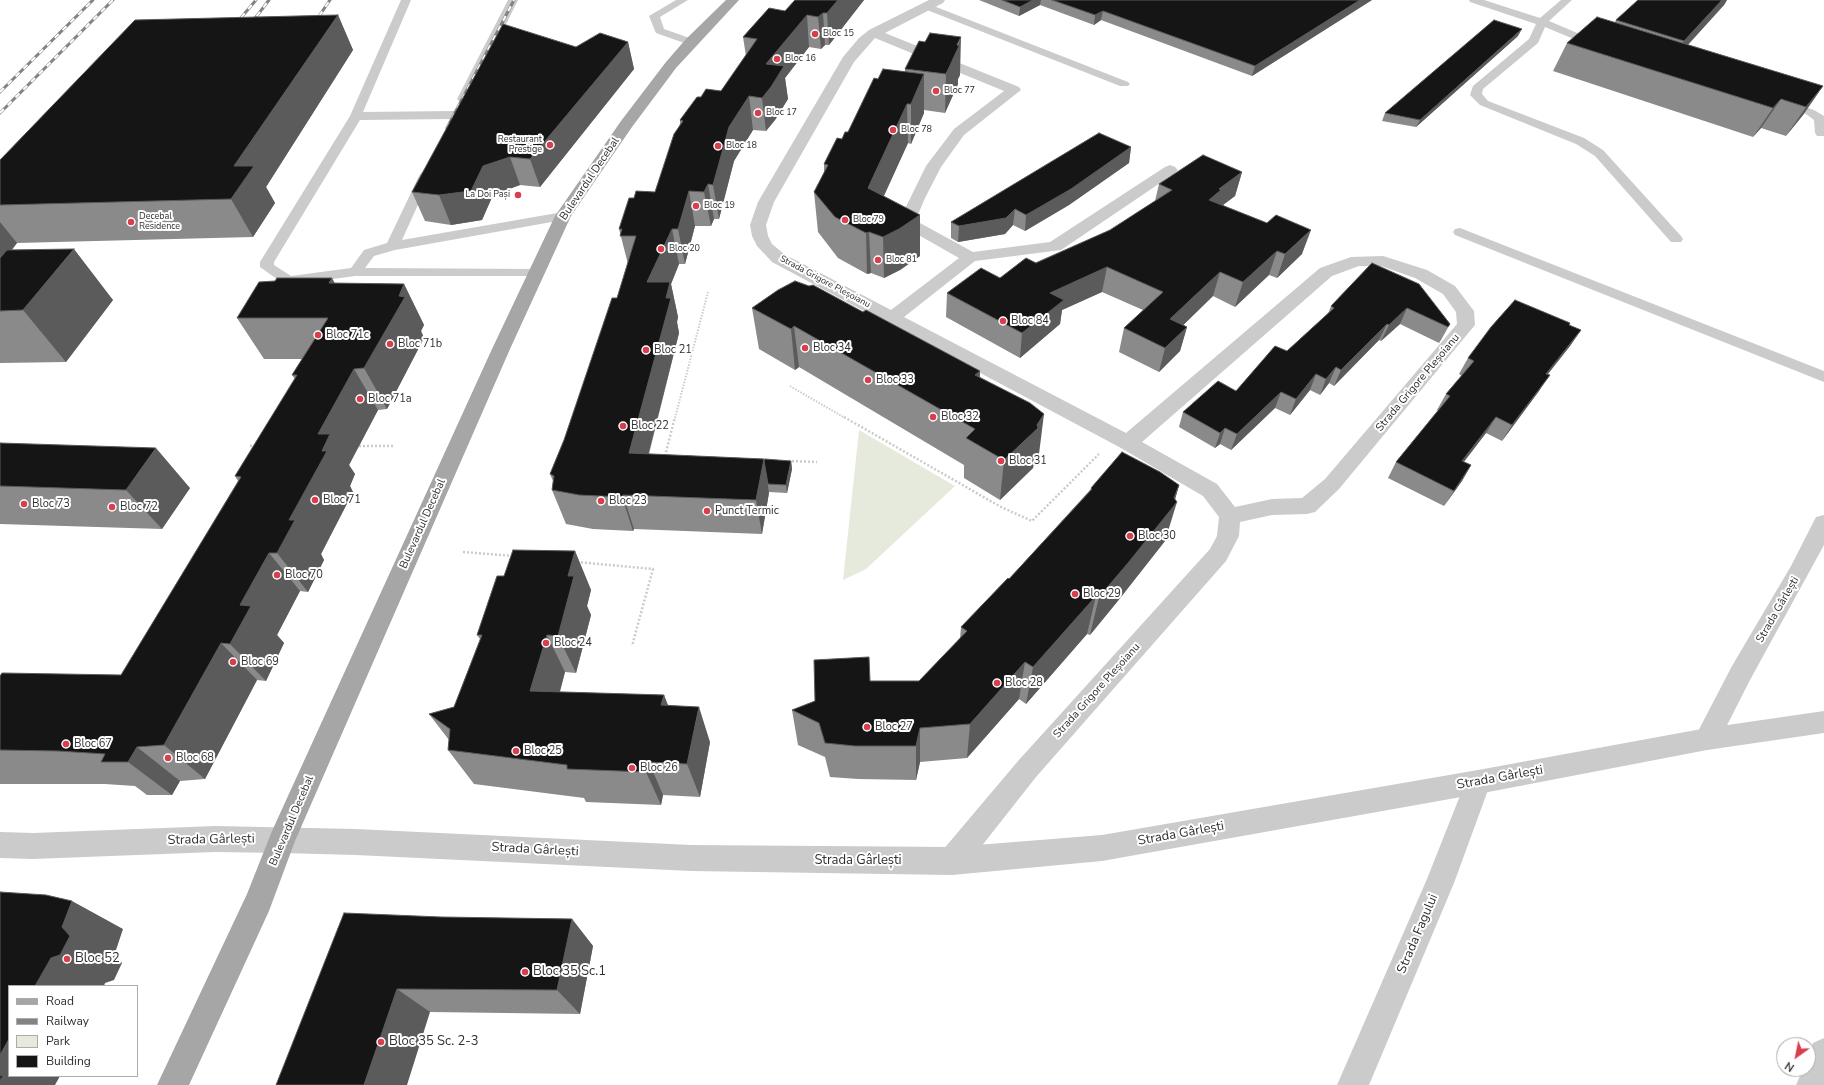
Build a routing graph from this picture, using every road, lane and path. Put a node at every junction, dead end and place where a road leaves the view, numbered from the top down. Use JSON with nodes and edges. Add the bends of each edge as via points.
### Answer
{"nodes":[{"id":1,"x":406,"y":0,"type":"edge"},
{"id":2,"x":513,"y":0,"type":"edge"},
{"id":3,"x":683,"y":0,"type":"edge"},
{"id":4,"x":733,"y":0,"type":"edge"},
{"id":5,"x":1474,"y":0,"type":"edge"},
{"id":6,"x":1567,"y":0,"type":"edge"},
{"id":7,"x":932,"y":3,"type":"edge"},
{"id":8,"x":1542,"y":22,"type":"junction"},
{"id":9,"x":874,"y":33,"type":"junction"},
{"id":10,"x":691,"y":42,"type":"junction"},
{"id":11,"x":1609,"y":48,"type":"edge"},
{"id":12,"x":1124,"y":84,"type":"dead end"},
{"id":13,"x":1772,"y":100,"type":"edge"},
{"id":14,"x":455,"y":115,"type":"junction"},
{"id":15,"x":356,"y":116,"type":"junction"},
{"id":16,"x":448,"y":129,"type":"edge"},
{"id":17,"x":1821,"y":133,"type":"dead end"},
{"id":18,"x":431,"y":164,"type":"edge"},
{"id":19,"x":1170,"y":170,"type":"dead end"},
{"id":20,"x":563,"y":216,"type":"junction"},
{"id":21,"x":1460,"y":232,"type":"dead end"},
{"id":22,"x":1676,"y":239,"type":"dead end"},
{"id":23,"x":393,"y":246,"type":"junction"},
{"id":24,"x":970,"y":257,"type":"junction"},
{"id":25,"x":355,"y":272,"type":"junction"},
{"id":26,"x":536,"y":273,"type":"junction"},
{"id":27,"x":708,"y":292,"type":"dead end"},
{"id":28,"x":892,"y":318,"type":"junction"},
{"id":29,"x":1824,"y":377,"type":"edge"},
{"id":30,"x":790,"y":386,"type":"dead end"},
{"id":31,"x":1122,"y":440,"type":"junction"},
{"id":32,"x":250,"y":446,"type":"dead end"},
{"id":33,"x":258,"y":446,"type":"edge"},
{"id":34,"x":349,"y":446,"type":"dead end"},
{"id":35,"x":395,"y":446,"type":"dead end"},
{"id":36,"x":672,"y":458,"type":"edge"},
{"id":37,"x":787,"y":461,"type":"edge"},
{"id":38,"x":817,"y":462,"type":"dead end"},
{"id":39,"x":1230,"y":516,"type":"junction"},
{"id":40,"x":1824,"y":523,"type":"edge"},
{"id":41,"x":463,"y":552,"type":"dead end"},
{"id":42,"x":519,"y":557,"type":"edge"},
{"id":43,"x":574,"y":562,"type":"dead end"},
{"id":44,"x":632,"y":646,"type":"dead end"},
{"id":45,"x":1824,"y":722,"type":"edge"},
{"id":46,"x":1707,"y":739,"type":"junction"},
{"id":47,"x":1478,"y":782,"type":"junction"},
{"id":48,"x":282,"y":840,"type":"junction"},
{"id":49,"x":0,"y":845,"type":"edge"},
{"id":50,"x":952,"y":861,"type":"junction"},
{"id":51,"x":1824,"y":1054,"type":"edge"},
{"id":52,"x":173,"y":1085,"type":"edge"},
{"id":53,"x":1353,"y":1085,"type":"edge"},
{"id":54,"x":1812,"y":1085,"type":"edge"}],
"edges":[{"from":1,"to":15,"type":"lane"},
{"from":2,"to":14,"type":"lane"},
{"from":3,"to":10,"type":"lane","via":[[654,16],[660,31]]},
{"from":4,"to":10,"type":"main road","name":"Bulevardul Decebal"},
{"from":5,"to":8,"type":"lane"},
{"from":6,"to":8,"type":"lane"},
{"from":7,"to":9,"type":"street","name":"Strada Grigore Pleșoianu"},
{"from":7,"to":12,"type":"lane"},
{"from":8,"to":11,"type":"lane"},
{"from":8,"to":22,"type":"lane","via":[[1534,41],[1477,88],[1476,95],[1484,103],[1580,141],[1599,153]]},
{"from":9,"to":24,"type":"street","via":[[1014,90],[959,132],[934,166],[909,217],[914,226]]},
{"from":9,"to":28,"type":"street","name":"Strada Grigore Pleșoianu","via":[[848,60],[830,87],[799,147],[766,202],[758,225],[765,246],[778,258]]},
{"from":10,"to":20,"type":"main road","name":"Bulevardul Decebal","via":[[626,124]]},
{"from":13,"to":17,"type":"lane","via":[[1810,112],[1820,119]]},
{"from":14,"to":15,"type":"lane"},
{"from":14,"to":16,"type":"lane"},
{"from":15,"to":25,"type":"lane","via":[[267,262],[267,267],[289,281]]},
{"from":18,"to":23,"type":"lane"},
{"from":19,"to":24,"type":"street","via":[[1055,246]]},
{"from":20,"to":23,"type":"lane"},
{"from":20,"to":26,"type":"main road","name":"Bulevardul Decebal"},
{"from":21,"to":29,"type":"lane"},
{"from":23,"to":25,"type":"lane","via":[[369,253]]},
{"from":24,"to":28,"type":"street"},
{"from":25,"to":26,"type":"lane"},
{"from":26,"to":48,"type":"main road","name":"Bulevardul Decebal"},
{"from":27,"to":36,"type":"path","via":[[664,458]]},
{"from":28,"to":31,"type":"street","name":"Strada Grigore Pleșoianu"},
{"from":30,"to":31,"type":"path","via":[[1001,507],[1032,521]]},
{"from":31,"to":39,"type":"street","name":"Strada Grigore Pleșoianu","via":[[1210,490]]},
{"from":31,"to":39,"type":"street","name":"Strada Grigore Pleșoianu","via":[[1326,272],[1357,261],[1383,262],[1422,274],[1449,290],[1465,312],[1466,326],[1332,484],[1306,506],[1272,507]]},
{"from":32,"to":33,"type":"path"},
{"from":34,"to":35,"type":"path"},
{"from":37,"to":38,"type":"path"},
{"from":39,"to":50,"type":"street","name":"Strada Grigore Pleșoianu","via":[[1228,536],[1218,555],[1027,769]]},
{"from":40,"to":46,"type":"street","name":"Strada Gârlești"},
{"from":41,"to":42,"type":"path"},
{"from":43,"to":44,"type":"path","via":[[653,568]]},
{"from":45,"to":46,"type":"street","name":"Strada Gârlești"},
{"from":46,"to":47,"type":"street","name":"Strada Gârlești"},
{"from":47,"to":50,"type":"street","name":"Strada Gârlești","via":[[1102,848]]},
{"from":47,"to":53,"type":"street","name":"Strada Fagului","via":[[1440,883]]},
{"from":48,"to":49,"type":"street","name":"Strada Gârlești","via":[[215,839]]},
{"from":48,"to":50,"type":"street","name":"Strada Gârlești","via":[[691,858]]},
{"from":48,"to":52,"type":"main road","name":"Bulevardul Decebal","via":[[259,901]]},
{"from":51,"to":54,"type":"street"}]}
